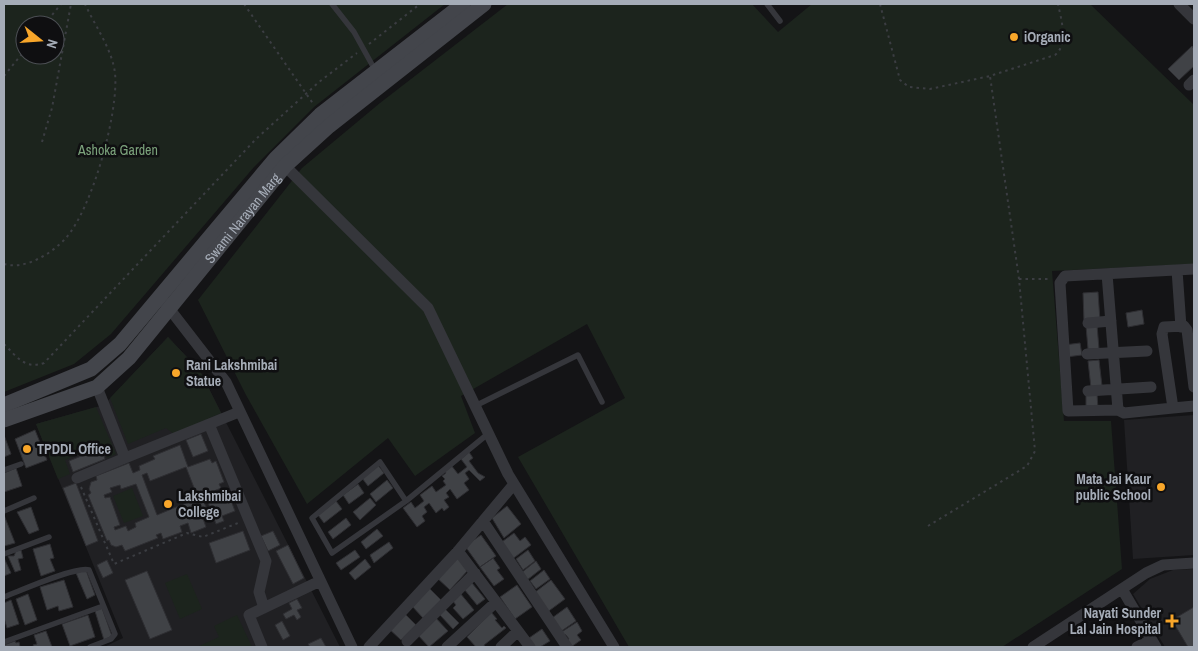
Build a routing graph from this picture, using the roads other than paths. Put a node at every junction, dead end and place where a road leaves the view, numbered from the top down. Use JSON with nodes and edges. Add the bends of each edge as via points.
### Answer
{"nodes":[{"id":1,"x":332,"y":4,"type":"edge"},
{"id":2,"x":463,"y":4,"type":"edge"},
{"id":3,"x":484,"y":4,"type":"edge"},
{"id":4,"x":767,"y":4,"type":"edge"},
{"id":5,"x":1179,"y":4,"type":"edge"},
{"id":6,"x":1194,"y":19,"type":"edge"},
{"id":7,"x":780,"y":20,"type":"dead end"},
{"id":8,"x":376,"y":72,"type":"junction"},
{"id":9,"x":280,"y":162,"type":"junction"},
{"id":10,"x":1194,"y":269,"type":"edge"},
{"id":11,"x":1177,"y":270,"type":"junction"},
{"id":12,"x":1108,"y":274,"type":"junction"},
{"id":13,"x":164,"y":302,"type":"junction"},
{"id":14,"x":1111,"y":321,"type":"junction"},
{"id":15,"x":1088,"y":323,"type":"dead end"},
{"id":16,"x":1181,"y":327,"type":"junction"},
{"id":17,"x":1147,"y":350,"type":"dead end"},
{"id":18,"x":1114,"y":352,"type":"junction"},
{"id":19,"x":1087,"y":354,"type":"dead end"},
{"id":20,"x":97,"y":387,"type":"junction"},
{"id":21,"x":1151,"y":387,"type":"dead end"},
{"id":22,"x":1194,"y":387,"type":"edge"},
{"id":23,"x":1116,"y":389,"type":"junction"},
{"id":24,"x":1088,"y":391,"type":"dead end"},
{"id":25,"x":602,"y":402,"type":"dead end"},
{"id":26,"x":4,"y":405,"type":"edge"},
{"id":27,"x":476,"y":406,"type":"junction"},
{"id":28,"x":1194,"y":406,"type":"edge"},
{"id":29,"x":1173,"y":408,"type":"junction"},
{"id":30,"x":1118,"y":410,"type":"junction"},
{"id":31,"x":239,"y":412,"type":"junction"},
{"id":32,"x":4,"y":420,"type":"edge"},
{"id":33,"x":209,"y":424,"type":"junction"},
{"id":34,"x":489,"y":433,"type":"junction"},
{"id":35,"x":125,"y":458,"type":"junction"},
{"id":36,"x":21,"y":464,"type":"dead end"},
{"id":37,"x":4,"y":470,"type":"edge"},
{"id":38,"x":77,"y":478,"type":"road end"},
{"id":39,"x":514,"y":484,"type":"junction"},
{"id":40,"x":34,"y":498,"type":"dead end"},
{"id":41,"x":406,"y":501,"type":"junction"},
{"id":42,"x":4,"y":510,"type":"edge"},
{"id":43,"x":483,"y":521,"type":"junction"},
{"id":44,"x":49,"y":537,"type":"dead end"},
{"id":45,"x":458,"y":551,"type":"junction"},
{"id":46,"x":4,"y":554,"type":"edge"},
{"id":47,"x":1194,"y":563,"type":"edge"},
{"id":48,"x":475,"y":573,"type":"junction"},
{"id":49,"x":320,"y":580,"type":"junction"},
{"id":50,"x":1122,"y":589,"type":"junction"},
{"id":51,"x":4,"y":597,"type":"edge"},
{"id":52,"x":496,"y":602,"type":"junction"},
{"id":53,"x":102,"y":606,"type":"junction"},
{"id":54,"x":264,"y":608,"type":"junction"},
{"id":55,"x":518,"y":631,"type":"junction"},
{"id":56,"x":407,"y":641,"type":"dead end"},
{"id":57,"x":4,"y":642,"type":"edge"},
{"id":58,"x":1154,"y":644,"type":"edge"},
{"id":59,"x":90,"y":647,"type":"edge"},
{"id":60,"x":262,"y":647,"type":"edge"},
{"id":61,"x":352,"y":647,"type":"edge"},
{"id":62,"x":368,"y":647,"type":"edge"},
{"id":63,"x":447,"y":647,"type":"edge"},
{"id":64,"x":501,"y":647,"type":"edge"},
{"id":65,"x":530,"y":647,"type":"edge"},
{"id":66,"x":567,"y":647,"type":"edge"},
{"id":67,"x":614,"y":647,"type":"edge"},
{"id":68,"x":1032,"y":647,"type":"edge"},
{"id":69,"x":1136,"y":647,"type":"edge"}],
"edges":[{"from":1,"to":8,"type":"lane","via":[[354,32]]},
{"from":2,"to":8,"type":"main road","name":"Swami Narayan Marg"},
{"from":3,"to":9,"type":"main road","name":"Swami Narayan Marg"},
{"from":4,"to":7,"type":"lane"},
{"from":5,"to":6,"type":"street"},
{"from":8,"to":9,"type":"main road","name":"Swami Narayan Marg","via":[[320,115]]},
{"from":9,"to":13,"type":"main road","name":"Swami Narayan Marg"},
{"from":9,"to":27,"type":"street","via":[[422,300]]},
{"from":10,"to":11,"type":"street"},
{"from":11,"to":12,"type":"street"},
{"from":11,"to":16,"type":"street"},
{"from":12,"to":14,"type":"street"},
{"from":12,"to":30,"type":"street","via":[[1061,278],[1068,411]]},
{"from":13,"to":20,"type":"main road","name":"Swami Narayan Marg","via":[[129,358]]},
{"from":13,"to":26,"type":"main road","name":"Swami Narayan Marg","via":[[91,369]]},
{"from":13,"to":31,"type":"street","via":[[226,382]]},
{"from":14,"to":15,"type":"street"},
{"from":14,"to":18,"type":"street"},
{"from":16,"to":22,"type":"street","via":[[1184,326],[1188,334]]},
{"from":16,"to":29,"type":"street","via":[[1164,327],[1162,330]]},
{"from":17,"to":18,"type":"street"},
{"from":18,"to":19,"type":"street"},
{"from":18,"to":23,"type":"street"},
{"from":20,"to":32,"type":"main road","name":"Swami Narayan Marg"},
{"from":20,"to":35,"type":"street"},
{"from":21,"to":23,"type":"street"},
{"from":23,"to":24,"type":"street"},
{"from":23,"to":30,"type":"street"},
{"from":25,"to":27,"type":"lane","via":[[578,354]]},
{"from":27,"to":34,"type":"street"},
{"from":28,"to":29,"type":"street"},
{"from":29,"to":30,"type":"street","via":[[1124,413]]},
{"from":31,"to":33,"type":"street"},
{"from":31,"to":49,"type":"street"},
{"from":33,"to":35,"type":"street"},
{"from":33,"to":54,"type":"street","via":[[266,561],[259,592]]},
{"from":34,"to":39,"type":"street"},
{"from":34,"to":41,"type":"lane"},
{"from":35,"to":38,"type":"street"},
{"from":36,"to":37,"type":"lane"},
{"from":39,"to":43,"type":"street"},
{"from":39,"to":67,"type":"street"},
{"from":40,"to":42,"type":"lane"},
{"from":41,"to":41,"type":"lane","via":[[379,462],[312,518],[332,553]]},
{"from":43,"to":45,"type":"street"},
{"from":43,"to":66,"type":"street"},
{"from":44,"to":46,"type":"lane"},
{"from":45,"to":48,"type":"street"},
{"from":45,"to":62,"type":"street"},
{"from":47,"to":50,"type":"street","via":[[1157,567]]},
{"from":48,"to":52,"type":"street"},
{"from":48,"to":56,"type":"street"},
{"from":49,"to":54,"type":"street"},
{"from":49,"to":61,"type":"street"},
{"from":50,"to":58,"type":"street"},
{"from":50,"to":68,"type":"street"},
{"from":51,"to":53,"type":"lane","via":[[87,569]]},
{"from":52,"to":55,"type":"street"},
{"from":52,"to":63,"type":"street"},
{"from":53,"to":57,"type":"lane"},
{"from":53,"to":59,"type":"lane","via":[[115,634],[111,639]]},
{"from":54,"to":60,"type":"street","via":[[249,615]]},
{"from":55,"to":64,"type":"street"},
{"from":55,"to":65,"type":"street"},
{"from":58,"to":69,"type":"street"}]}
